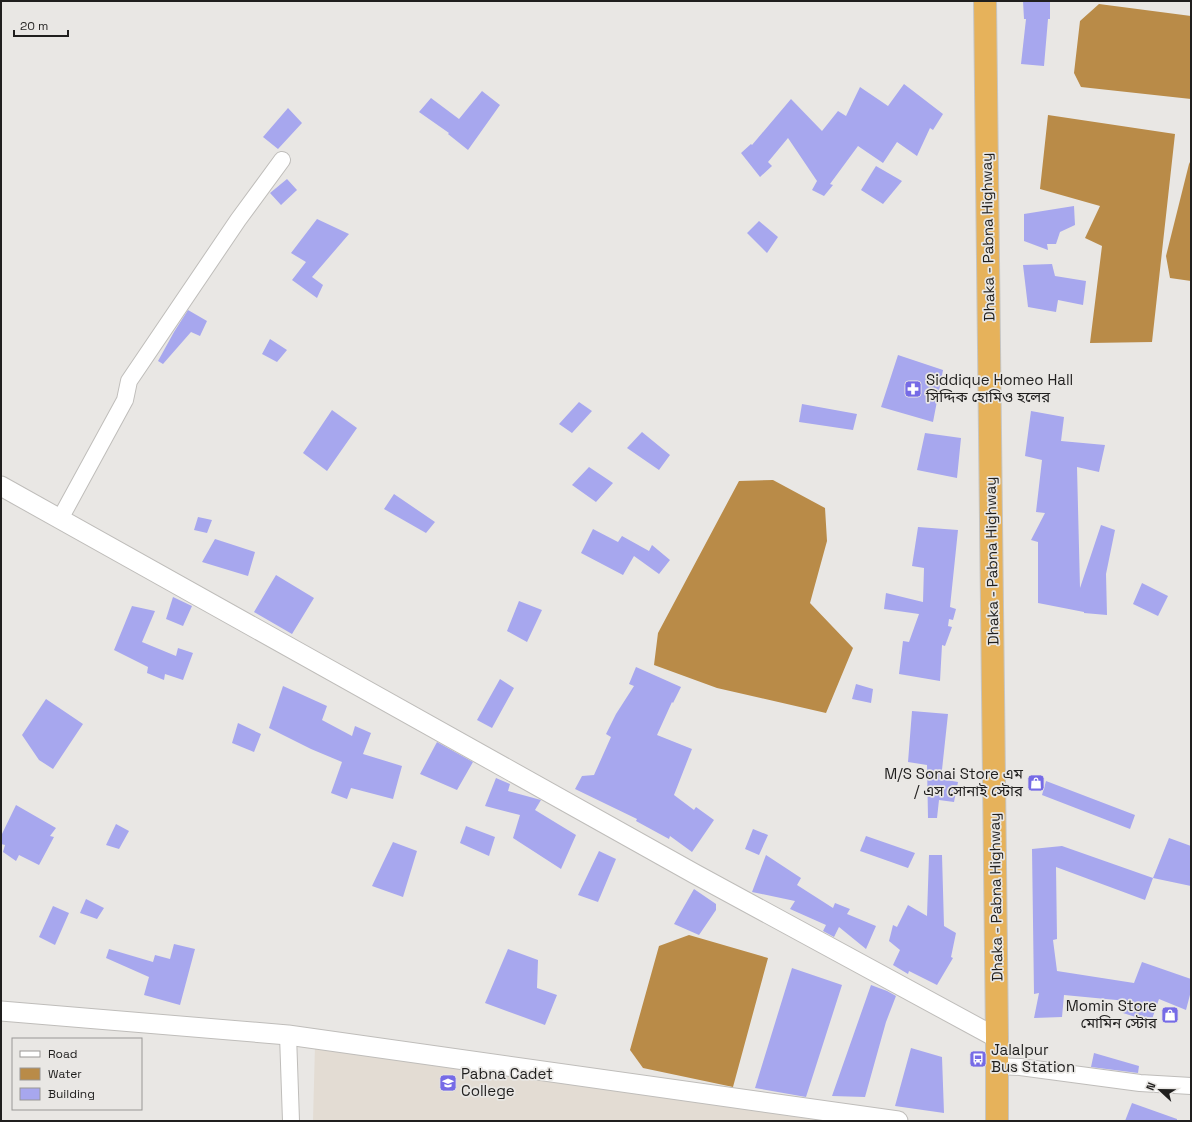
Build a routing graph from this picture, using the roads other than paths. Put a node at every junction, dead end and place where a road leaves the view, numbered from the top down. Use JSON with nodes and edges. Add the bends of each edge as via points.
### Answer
{"nodes":[{"id":1,"x":985,"y":1,"type":"edge"},
{"id":2,"x":282,"y":160,"type":"dead end"},
{"id":3,"x":1,"y":486,"type":"edge"},
{"id":4,"x":60,"y":519,"type":"junction"},
{"id":5,"x":1,"y":1011,"type":"edge"},
{"id":6,"x":288,"y":1035,"type":"junction"},
{"id":7,"x":998,"y":1038,"type":"junction"},
{"id":8,"x":997,"y":1066,"type":"junction"},
{"id":9,"x":1191,"y":1086,"type":"edge"},
{"id":10,"x":291,"y":1121,"type":"edge"},
{"id":11,"x":898,"y":1121,"type":"edge"},
{"id":12,"x":997,"y":1121,"type":"edge"}],
"edges":[{"from":1,"to":7,"type":"highway","name":"Dhaka - Pabna Highway"},
{"from":2,"to":4,"type":"street","via":[[128,381],[125,400]]},
{"from":3,"to":4,"type":"street"},
{"from":4,"to":7,"type":"street","via":[[695,874]]},
{"from":5,"to":6,"type":"street"},
{"from":6,"to":10,"type":"street"},
{"from":6,"to":11,"type":"street"},
{"from":7,"to":8,"type":"highway","name":"Dhaka - Pabna Highway"},
{"from":8,"to":9,"type":"street","via":[[1140,1083]]},
{"from":8,"to":12,"type":"highway","name":"Dhaka - Pabna Highway"}]}
